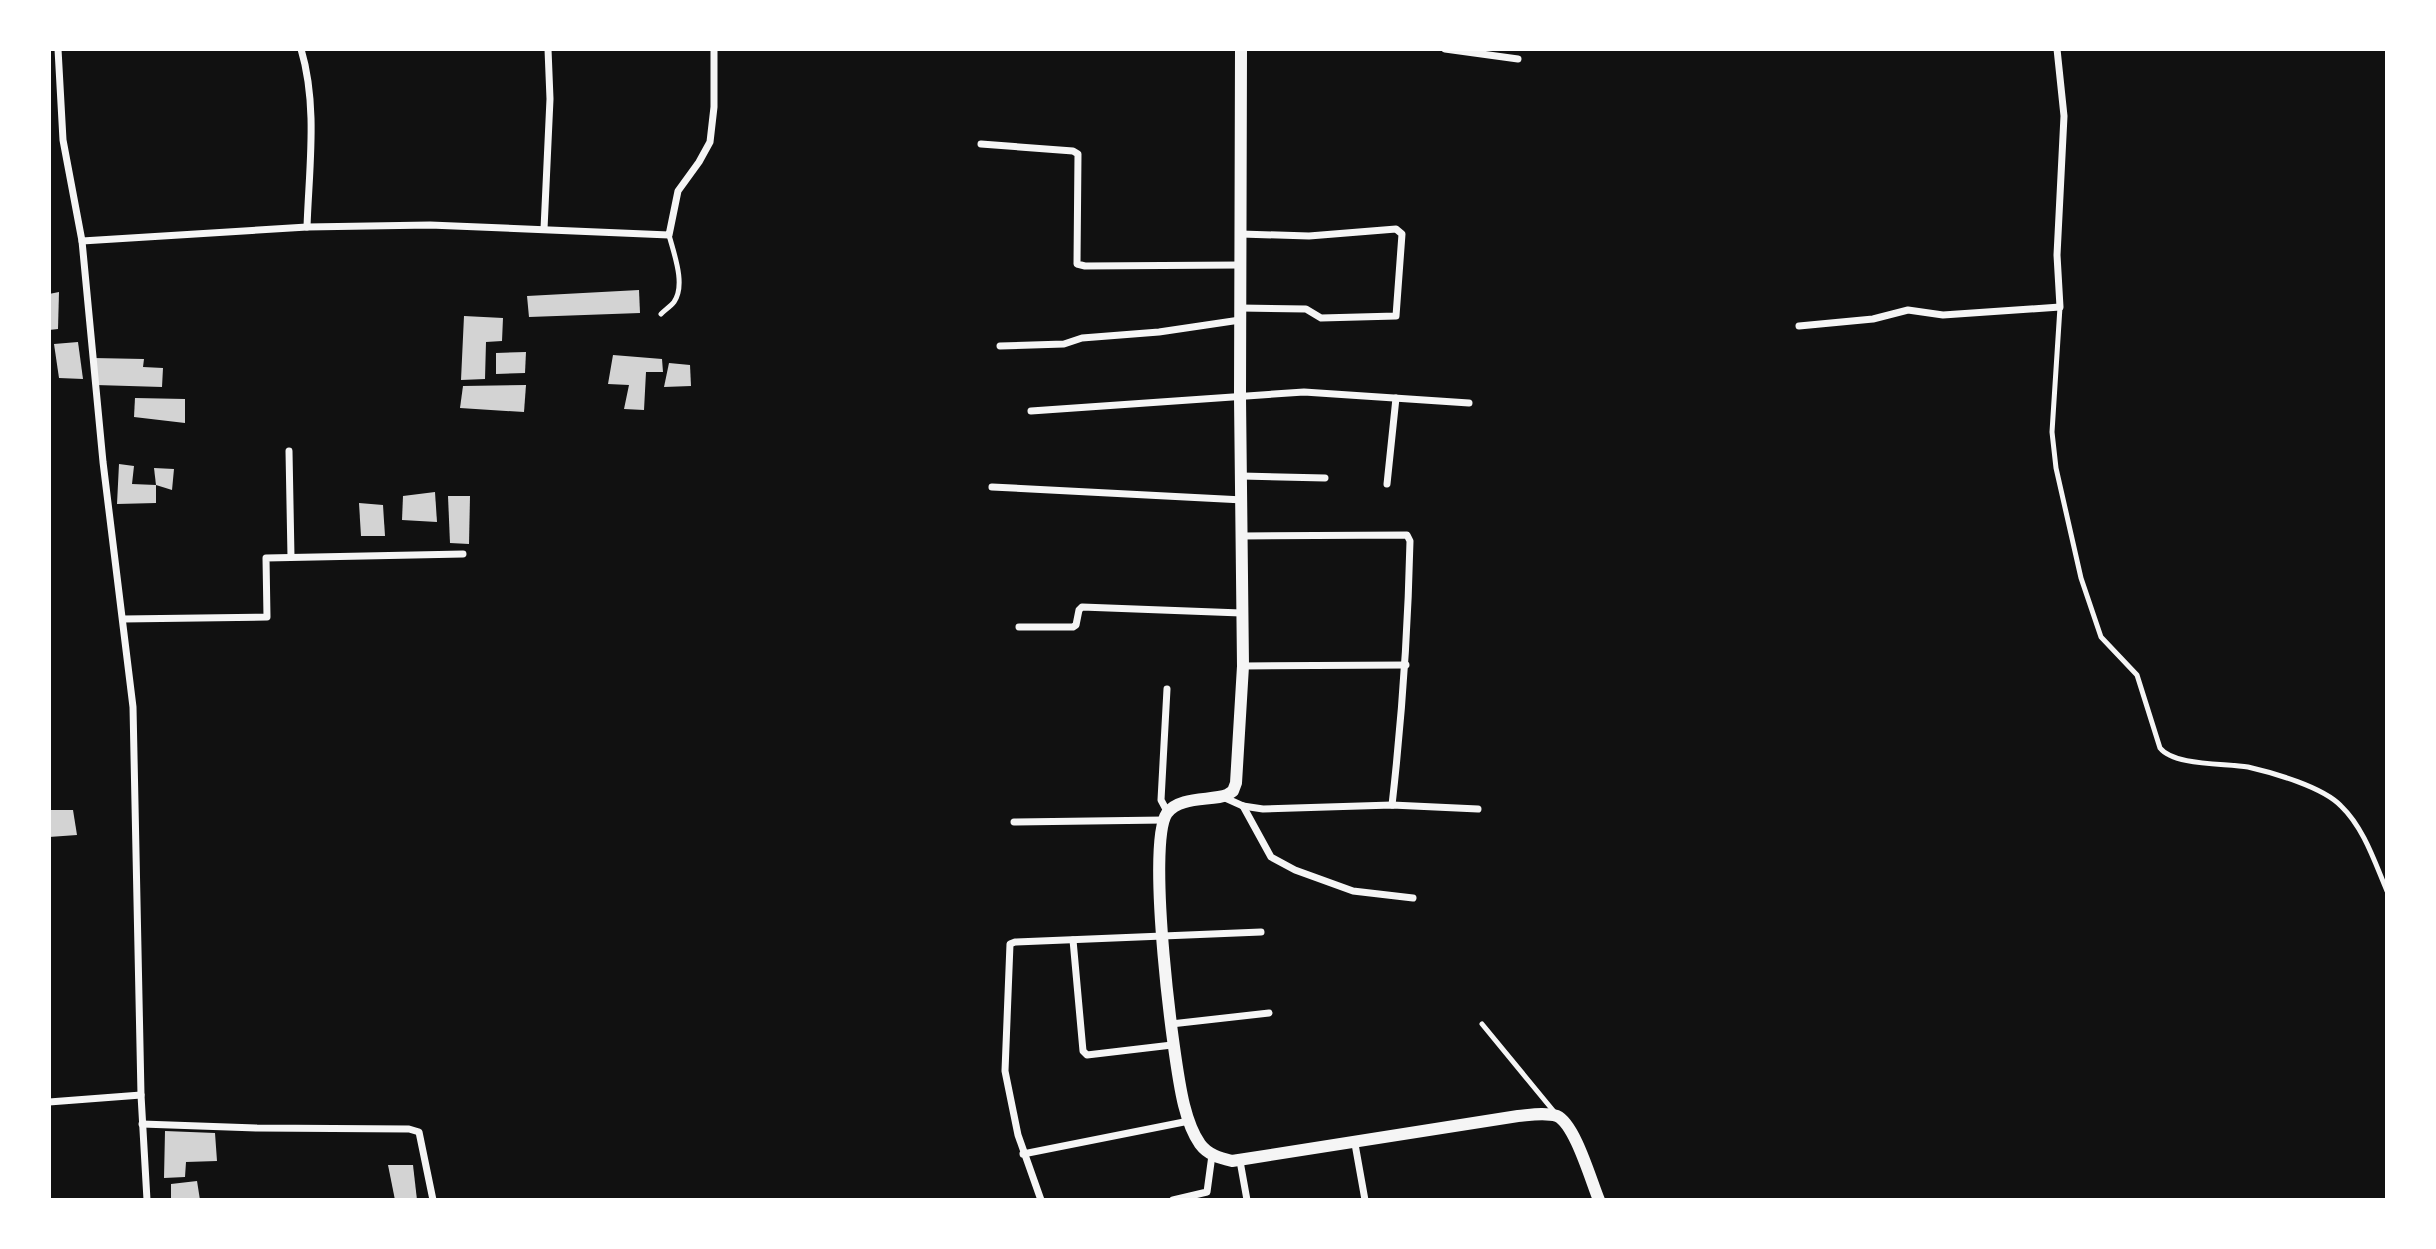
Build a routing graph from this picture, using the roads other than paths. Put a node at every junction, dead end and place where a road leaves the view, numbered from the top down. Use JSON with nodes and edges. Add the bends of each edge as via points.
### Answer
{"nodes":[{"id":1,"x":58,"y":49,"type":"edge"},
{"id":2,"x":301,"y":49,"type":"edge"},
{"id":3,"x":548,"y":49,"type":"edge"},
{"id":4,"x":713,"y":49,"type":"edge"},
{"id":5,"x":1241,"y":49,"type":"edge"},
{"id":6,"x":1445,"y":49,"type":"edge"},
{"id":7,"x":2057,"y":49,"type":"edge"},
{"id":8,"x":1518,"y":59,"type":"dead end"},
{"id":9,"x":49,"y":93,"type":"edge"},
{"id":10,"x":59,"y":93,"type":"junction"},
{"id":11,"x":981,"y":145,"type":"dead end"},
{"id":12,"x":307,"y":227,"type":"junction"},
{"id":13,"x":544,"y":229,"type":"junction"},
{"id":14,"x":1241,"y":234,"type":"junction"},
{"id":15,"x":669,"y":236,"type":"junction"},
{"id":16,"x":82,"y":241,"type":"junction"},
{"id":17,"x":1240,"y":265,"type":"junction"},
{"id":18,"x":2057,"y":307,"type":"junction"},
{"id":19,"x":661,"y":314,"type":"dead end"},
{"id":20,"x":1240,"y":314,"type":"junction"},
{"id":21,"x":1799,"y":326,"type":"dead end"},
{"id":22,"x":1000,"y":346,"type":"dead end"},
{"id":23,"x":1240,"y":398,"type":"junction"},
{"id":24,"x":1396,"y":398,"type":"junction"},
{"id":25,"x":1469,"y":403,"type":"dead end"},
{"id":26,"x":1031,"y":411,"type":"dead end"},
{"id":27,"x":289,"y":451,"type":"dead end"},
{"id":28,"x":1242,"y":476,"type":"junction"},
{"id":29,"x":1325,"y":478,"type":"dead end"},
{"id":30,"x":1387,"y":484,"type":"dead end"},
{"id":31,"x":992,"y":487,"type":"dead end"},
{"id":32,"x":1242,"y":500,"type":"junction"},
{"id":33,"x":1242,"y":536,"type":"junction"},
{"id":34,"x":463,"y":554,"type":"dead end"},
{"id":35,"x":291,"y":557,"type":"junction"},
{"id":36,"x":1241,"y":613,"type":"junction"},
{"id":37,"x":123,"y":619,"type":"junction"},
{"id":38,"x":1019,"y":627,"type":"dead end"},
{"id":39,"x":1406,"y":665,"type":"junction"},
{"id":40,"x":1242,"y":666,"type":"junction"},
{"id":41,"x":1167,"y":688,"type":"dead end"},
{"id":42,"x":1222,"y":797,"type":"junction"},
{"id":43,"x":1392,"y":805,"type":"junction"},
{"id":44,"x":1243,"y":806,"type":"junction"},
{"id":45,"x":1478,"y":809,"type":"dead end"},
{"id":46,"x":1166,"y":816,"type":"junction"},
{"id":47,"x":1014,"y":822,"type":"dead end"},
{"id":48,"x":2387,"y":891,"type":"edge"},
{"id":49,"x":1413,"y":898,"type":"dead end"},
{"id":50,"x":1261,"y":932,"type":"dead end"},
{"id":51,"x":1162,"y":937,"type":"junction"},
{"id":52,"x":1073,"y":940,"type":"junction"},
{"id":53,"x":1269,"y":1013,"type":"dead end"},
{"id":54,"x":1171,"y":1024,"type":"junction"},
{"id":55,"x":1482,"y":1024,"type":"dead end"},
{"id":56,"x":1172,"y":1045,"type":"junction"},
{"id":57,"x":141,"y":1096,"type":"junction"},
{"id":58,"x":49,"y":1102,"type":"edge"},
{"id":59,"x":1558,"y":1116,"type":"junction"},
{"id":60,"x":1190,"y":1121,"type":"junction"},
{"id":61,"x":142,"y":1124,"type":"junction"},
{"id":62,"x":1355,"y":1143,"type":"junction"},
{"id":63,"x":1023,"y":1154,"type":"junction"},
{"id":64,"x":1212,"y":1155,"type":"junction"},
{"id":65,"x":1240,"y":1161,"type":"junction"},
{"id":66,"x":147,"y":1200,"type":"edge"},
{"id":67,"x":433,"y":1200,"type":"edge"},
{"id":68,"x":1041,"y":1200,"type":"edge"},
{"id":69,"x":1173,"y":1200,"type":"edge"},
{"id":70,"x":1247,"y":1200,"type":"edge"},
{"id":71,"x":1366,"y":1200,"type":"edge"},
{"id":72,"x":1599,"y":1200,"type":"edge"}],
"edges":[{"from":1,"to":10,"type":"street"},
{"from":2,"to":12,"type":"street","via":[[311,104]]},
{"from":3,"to":13,"type":"street"},
{"from":4,"to":15,"type":"street","via":[[710,142],[678,191]]},
{"from":5,"to":14,"type":"street"},
{"from":6,"to":8,"type":"street"},
{"from":7,"to":18,"type":"street","via":[[2064,116]]},
{"from":9,"to":10,"type":"street"},
{"from":10,"to":16,"type":"street","via":[[64,150]]},
{"from":11,"to":17,"type":"street","via":[[1078,153],[1077,264]]},
{"from":12,"to":13,"type":"street"},
{"from":12,"to":16,"type":"street"},
{"from":13,"to":15,"type":"street"},
{"from":14,"to":17,"type":"street"},
{"from":14,"to":20,"type":"street","via":[[1309,236],[1396,229],[1402,234],[1396,316],[1321,318],[1306,309]]},
{"from":15,"to":19,"type":"lane","via":[[678,291]]},
{"from":16,"to":37,"type":"street"},
{"from":17,"to":20,"type":"street"},
{"from":18,"to":21,"type":"street","via":[[1943,315],[1908,310],[1873,319]]},
{"from":18,"to":48,"type":"lane","via":[[2052,432],[2081,578],[2101,637],[2137,675],[2160,748],[2169,757],[2248,767],[2323,791],[2344,808],[2364,839]]},
{"from":20,"to":22,"type":"street","via":[[1159,332],[1082,338],[1064,344]]},
{"from":20,"to":23,"type":"street"},
{"from":23,"to":24,"type":"street","via":[[1304,393]]},
{"from":23,"to":26,"type":"street"},
{"from":23,"to":28,"type":"street"},
{"from":24,"to":25,"type":"street"},
{"from":24,"to":30,"type":"street"},
{"from":27,"to":35,"type":"street"},
{"from":28,"to":29,"type":"street"},
{"from":28,"to":32,"type":"street"},
{"from":31,"to":32,"type":"street"},
{"from":32,"to":33,"type":"street"},
{"from":33,"to":36,"type":"street"},
{"from":33,"to":39,"type":"street","via":[[1407,535]]},
{"from":34,"to":35,"type":"street"},
{"from":35,"to":37,"type":"street","via":[[266,558],[267,617]]},
{"from":36,"to":38,"type":"street","via":[[1082,607],[1073,627]]},
{"from":36,"to":40,"type":"street"},
{"from":37,"to":57,"type":"street","via":[[133,706]]},
{"from":39,"to":40,"type":"street"},
{"from":39,"to":43,"type":"street"},
{"from":40,"to":42,"type":"street","via":[[1236,783],[1233,791]]},
{"from":41,"to":46,"type":"street","via":[[1161,800]]},
{"from":42,"to":44,"type":"street"},
{"from":42,"to":46,"type":"street","via":[[1181,803]]},
{"from":43,"to":44,"type":"street"},
{"from":43,"to":45,"type":"street"},
{"from":44,"to":49,"type":"street","via":[[1271,856],[1295,870],[1353,891]]},
{"from":46,"to":47,"type":"street"},
{"from":46,"to":51,"type":"street","via":[[1158,851]]},
{"from":50,"to":51,"type":"street"},
{"from":51,"to":52,"type":"street"},
{"from":51,"to":54,"type":"street"},
{"from":52,"to":56,"type":"street","via":[[1083,1051],[1087,1055]]},
{"from":52,"to":63,"type":"street","via":[[1010,944],[1005,1071]]},
{"from":53,"to":54,"type":"street"},
{"from":54,"to":56,"type":"street"},
{"from":55,"to":59,"type":"lane"},
{"from":56,"to":60,"type":"street"},
{"from":57,"to":58,"type":"street"},
{"from":57,"to":61,"type":"street"},
{"from":59,"to":62,"type":"street","via":[[1518,1116]]},
{"from":59,"to":72,"type":"street","via":[[1570,1129]]},
{"from":60,"to":63,"type":"street"},
{"from":60,"to":64,"type":"street","via":[[1198,1142]]},
{"from":61,"to":66,"type":"street"},
{"from":61,"to":67,"type":"street","via":[[409,1129],[419,1132]]},
{"from":62,"to":65,"type":"street"},
{"from":62,"to":71,"type":"street"},
{"from":63,"to":68,"type":"street"},
{"from":64,"to":65,"type":"street"},
{"from":64,"to":69,"type":"street","via":[[1207,1192]]},
{"from":65,"to":70,"type":"street"}]}
